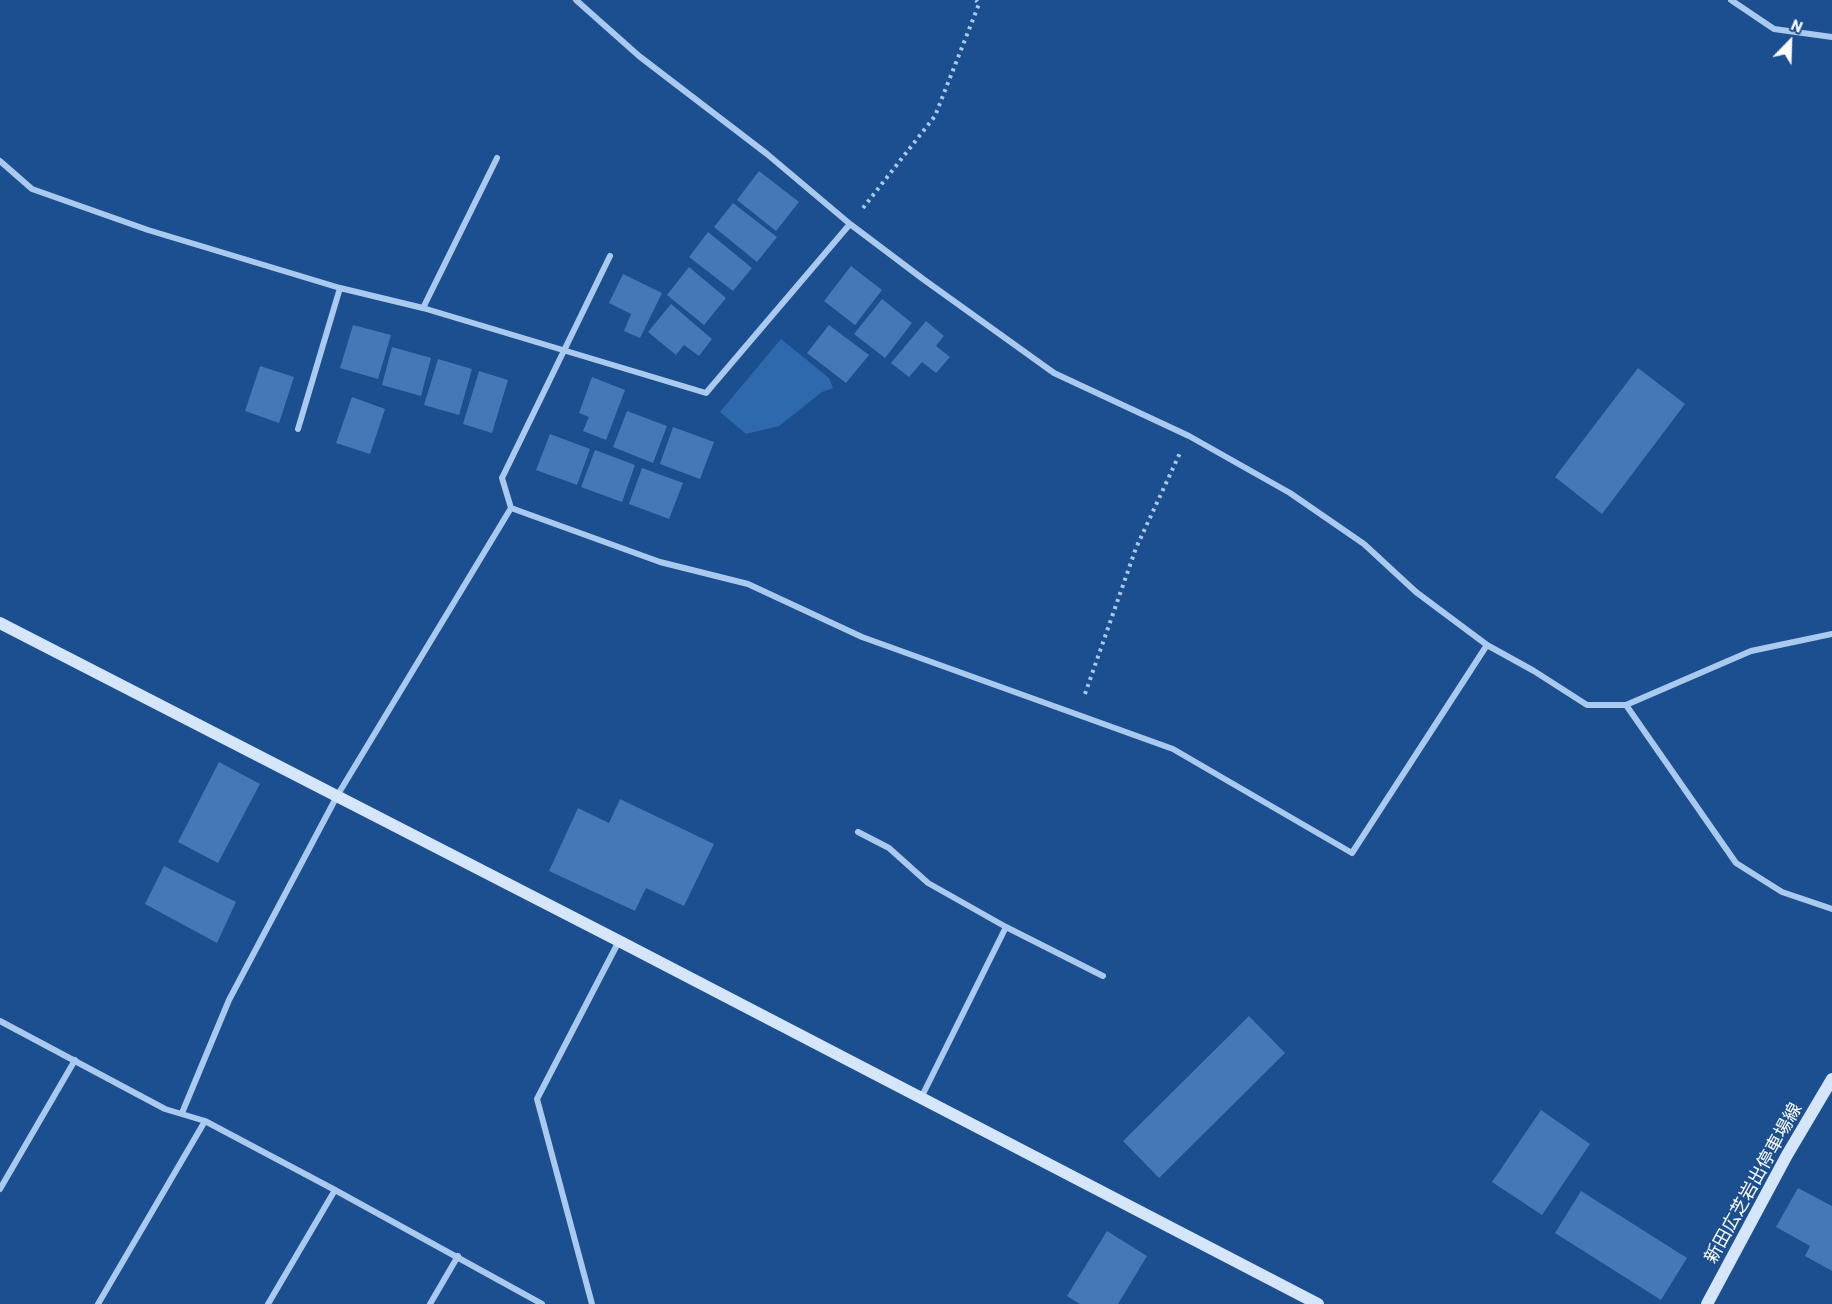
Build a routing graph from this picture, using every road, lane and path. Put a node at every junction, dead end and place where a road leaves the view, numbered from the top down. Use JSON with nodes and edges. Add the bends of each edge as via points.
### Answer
{"nodes":[{"id":1,"x":576,"y":0,"type":"edge"},
{"id":2,"x":976,"y":0,"type":"edge"},
{"id":3,"x":1731,"y":0,"type":"edge"},
{"id":4,"x":1832,"y":37,"type":"edge"},
{"id":5,"x":497,"y":158,"type":"dead end"},
{"id":6,"x":0,"y":161,"type":"edge"},
{"id":7,"x":850,"y":224,"type":"junction"},
{"id":8,"x":610,"y":256,"type":"dead end"},
{"id":9,"x":340,"y":288,"type":"junction"},
{"id":10,"x":423,"y":308,"type":"junction"},
{"id":11,"x":566,"y":350,"type":"junction"},
{"id":12,"x":298,"y":429,"type":"dead end"},
{"id":13,"x":1188,"y":436,"type":"junction"},
{"id":14,"x":511,"y":508,"type":"junction"},
{"id":15,"x":0,"y":623,"type":"edge"},
{"id":16,"x":1832,"y":634,"type":"edge"},
{"id":17,"x":1487,"y":645,"type":"junction"},
{"id":18,"x":1626,"y":705,"type":"junction"},
{"id":19,"x":1078,"y":715,"type":"junction"},
{"id":20,"x":337,"y":796,"type":"junction"},
{"id":21,"x":858,"y":832,"type":"dead end"},
{"id":22,"x":1832,"y":909,"type":"edge"},
{"id":23,"x":1006,"y":927,"type":"junction"},
{"id":24,"x":619,"y":941,"type":"junction"},
{"id":25,"x":1104,"y":976,"type":"dead end"},
{"id":26,"x":0,"y":1021,"type":"edge"},
{"id":27,"x":75,"y":1060,"type":"junction"},
{"id":28,"x":1832,"y":1079,"type":"edge"},
{"id":29,"x":921,"y":1098,"type":"junction"},
{"id":30,"x":182,"y":1113,"type":"junction"},
{"id":31,"x":205,"y":1121,"type":"junction"},
{"id":32,"x":0,"y":1189,"type":"edge"},
{"id":33,"x":335,"y":1190,"type":"junction"},
{"id":34,"x":458,"y":1256,"type":"junction"},
{"id":35,"x":98,"y":1304,"type":"edge"},
{"id":36,"x":268,"y":1304,"type":"edge"},
{"id":37,"x":430,"y":1304,"type":"edge"},
{"id":38,"x":542,"y":1304,"type":"edge"},
{"id":39,"x":592,"y":1304,"type":"edge"},
{"id":40,"x":1318,"y":1304,"type":"edge"},
{"id":41,"x":1707,"y":1304,"type":"edge"}],
"edges":[{"from":1,"to":7,"type":"street","via":[[639,56],[767,154]]},
{"from":2,"to":7,"type":"path","via":[[979,4],[935,117]]},
{"from":3,"to":4,"type":"street","via":[[1774,29]]},
{"from":5,"to":10,"type":"street"},
{"from":6,"to":9,"type":"street","via":[[32,189],[148,230]]},
{"from":7,"to":11,"type":"street","via":[[706,393]]},
{"from":7,"to":13,"type":"street","via":[[1054,373]]},
{"from":8,"to":11,"type":"street"},
{"from":9,"to":10,"type":"street"},
{"from":9,"to":12,"type":"street"},
{"from":10,"to":11,"type":"street"},
{"from":11,"to":14,"type":"street","via":[[502,478]]},
{"from":13,"to":17,"type":"street","via":[[1290,493],[1333,522]]},
{"from":13,"to":19,"type":"path","via":[[1136,548]]},
{"from":14,"to":19,"type":"street","via":[[660,562],[748,584],[862,637]]},
{"from":14,"to":20,"type":"street"},
{"from":15,"to":20,"type":"street"},
{"from":16,"to":18,"type":"street","via":[[1751,651]]},
{"from":17,"to":18,"type":"street","via":[[1587,705]]},
{"from":17,"to":19,"type":"street","via":[[1352,853],[1173,749]]},
{"from":18,"to":22,"type":"street","via":[[1736,863],[1782,892]]},
{"from":20,"to":24,"type":"street"},
{"from":20,"to":30,"type":"street","via":[[229,1000]]},
{"from":21,"to":23,"type":"street","via":[[889,848],[928,883]]},
{"from":23,"to":25,"type":"street"},
{"from":23,"to":29,"type":"street"},
{"from":24,"to":29,"type":"street"},
{"from":24,"to":39,"type":"street","via":[[537,1099]]},
{"from":26,"to":27,"type":"street"},
{"from":27,"to":30,"type":"street","via":[[165,1109]]},
{"from":27,"to":32,"type":"street"},
{"from":28,"to":41,"type":"street","name":"新田広芝岩出停車場線"},
{"from":29,"to":40,"type":"street"},
{"from":30,"to":31,"type":"street"},
{"from":31,"to":33,"type":"street"},
{"from":31,"to":35,"type":"street"},
{"from":33,"to":34,"type":"street"},
{"from":33,"to":36,"type":"street"},
{"from":34,"to":37,"type":"street"},
{"from":34,"to":38,"type":"street"}]}
